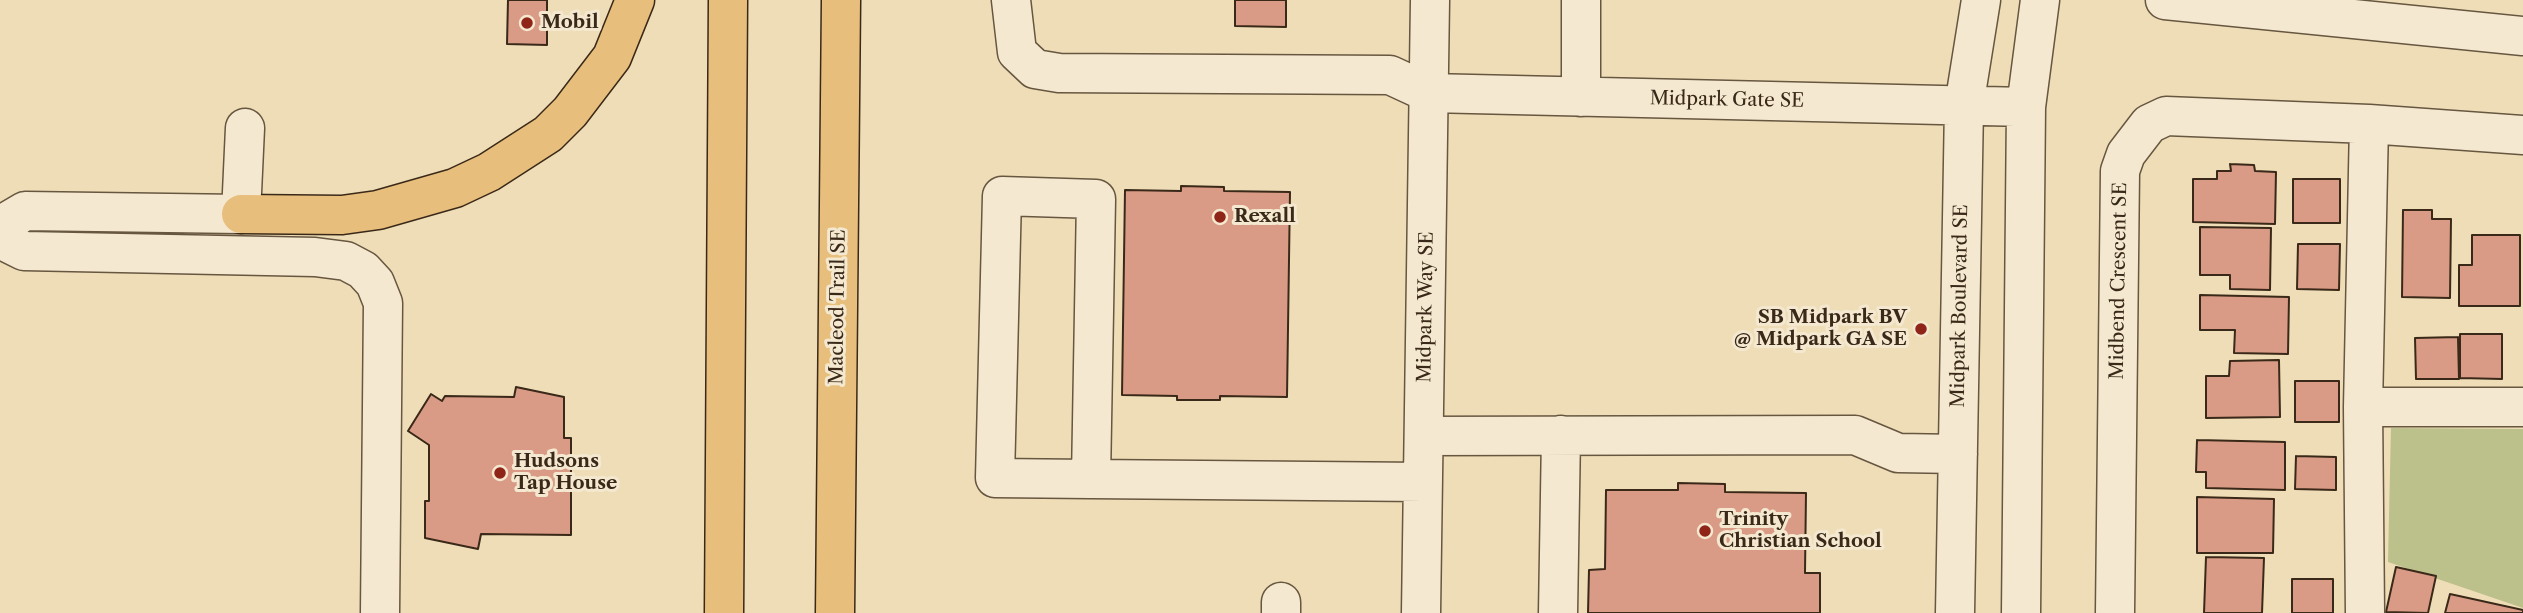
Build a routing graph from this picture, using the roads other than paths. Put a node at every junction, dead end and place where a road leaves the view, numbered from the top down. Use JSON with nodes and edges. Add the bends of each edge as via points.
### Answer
{"nodes":[{"id":1,"x":635,"y":0,"type":"edge"},
{"id":2,"x":728,"y":0,"type":"edge"},
{"id":3,"x":841,"y":0,"type":"edge"},
{"id":4,"x":1011,"y":0,"type":"edge"},
{"id":5,"x":1430,"y":0,"type":"edge"},
{"id":6,"x":1581,"y":0,"type":"edge"},
{"id":7,"x":1981,"y":0,"type":"edge"},
{"id":8,"x":2040,"y":0,"type":"edge"},
{"id":9,"x":2167,"y":0,"type":"edge"},
{"id":10,"x":2295,"y":6,"type":"edge"},
{"id":11,"x":2523,"y":36,"type":"edge"},
{"id":12,"x":1429,"y":93,"type":"junction"},
{"id":13,"x":1581,"y":97,"type":"junction"},
{"id":14,"x":1964,"y":106,"type":"junction"},
{"id":15,"x":2026,"y":107,"type":"junction"},
{"id":16,"x":2369,"y":124,"type":"junction"},
{"id":17,"x":245,"y":128,"type":"dead end"},
{"id":18,"x":2523,"y":135,"type":"edge"},
{"id":19,"x":241,"y":214,"type":"junction"},
{"id":20,"x":0,"y":226,"type":"edge"},
{"id":21,"x":0,"y":239,"type":"edge"},
{"id":22,"x":2363,"y":407,"type":"junction"},
{"id":23,"x":2523,"y":407,"type":"edge"},
{"id":24,"x":1561,"y":435,"type":"junction"},
{"id":25,"x":1424,"y":436,"type":"junction"},
{"id":26,"x":1958,"y":454,"type":"junction"},
{"id":27,"x":1091,"y":479,"type":"junction"},
{"id":28,"x":1423,"y":482,"type":"junction"},
{"id":29,"x":380,"y":613,"type":"edge"},
{"id":30,"x":724,"y":613,"type":"edge"},
{"id":31,"x":835,"y":613,"type":"edge"},
{"id":32,"x":1421,"y":613,"type":"edge"},
{"id":33,"x":1558,"y":613,"type":"edge"},
{"id":34,"x":1955,"y":613,"type":"edge"},
{"id":35,"x":2021,"y":613,"type":"edge"},
{"id":36,"x":2115,"y":613,"type":"edge"},
{"id":37,"x":2365,"y":613,"type":"edge"}],
"edges":[{"from":1,"to":19,"type":"highway","via":[[612,57],[584,96],[548,134],[489,172],[454,188],[378,210],[342,215]]},
{"from":2,"to":30,"type":"highway"},
{"from":3,"to":31,"type":"highway","name":"Macleod Trail SE"},
{"from":4,"to":12,"type":"street","via":[[1017,51],[1035,69],[1059,73],[1390,75]]},
{"from":5,"to":12,"type":"street","name":"Midpark Way SE"},
{"from":6,"to":13,"type":"street"},
{"from":7,"to":14,"type":"street","name":"Midpark Boulevard SE"},
{"from":8,"to":15,"type":"street"},
{"from":9,"to":10,"type":"street"},
{"from":10,"to":11,"type":"street"},
{"from":12,"to":13,"type":"street","name":"Midpark Gate SE"},
{"from":12,"to":25,"type":"street","name":"Midpark Way SE"},
{"from":13,"to":14,"type":"street","name":"Midpark Gate SE"},
{"from":14,"to":15,"type":"street","name":"Midpark Gate SE"},
{"from":14,"to":26,"type":"street","name":"Midpark Boulevard SE"},
{"from":15,"to":35,"type":"street"},
{"from":16,"to":18,"type":"street","name":"Midbend Crescent SE"},
{"from":16,"to":22,"type":"street"},
{"from":16,"to":36,"type":"street","name":"Midbend Crescent SE","via":[[2166,116],[2149,124],[2126,154],[2120,171]]},
{"from":17,"to":19,"type":"street"},
{"from":19,"to":20,"type":"street","via":[[24,211]]},
{"from":21,"to":29,"type":"street","via":[[24,251],[315,257],[346,261],[363,270],[375,283],[383,303]]},
{"from":22,"to":23,"type":"street"},
{"from":22,"to":37,"type":"street"},
{"from":24,"to":25,"type":"street"},
{"from":24,"to":26,"type":"street","via":[[1855,435],[1898,453]]},
{"from":24,"to":33,"type":"street"},
{"from":25,"to":28,"type":"street","name":"Midpark Way SE"},
{"from":26,"to":34,"type":"street","name":"Midpark Boulevard SE"},
{"from":27,"to":27,"type":"street","via":[[995,478],[1002,196],[1096,199]]},
{"from":27,"to":28,"type":"street"},
{"from":28,"to":32,"type":"street","name":"Midpark Way SE"}]}
